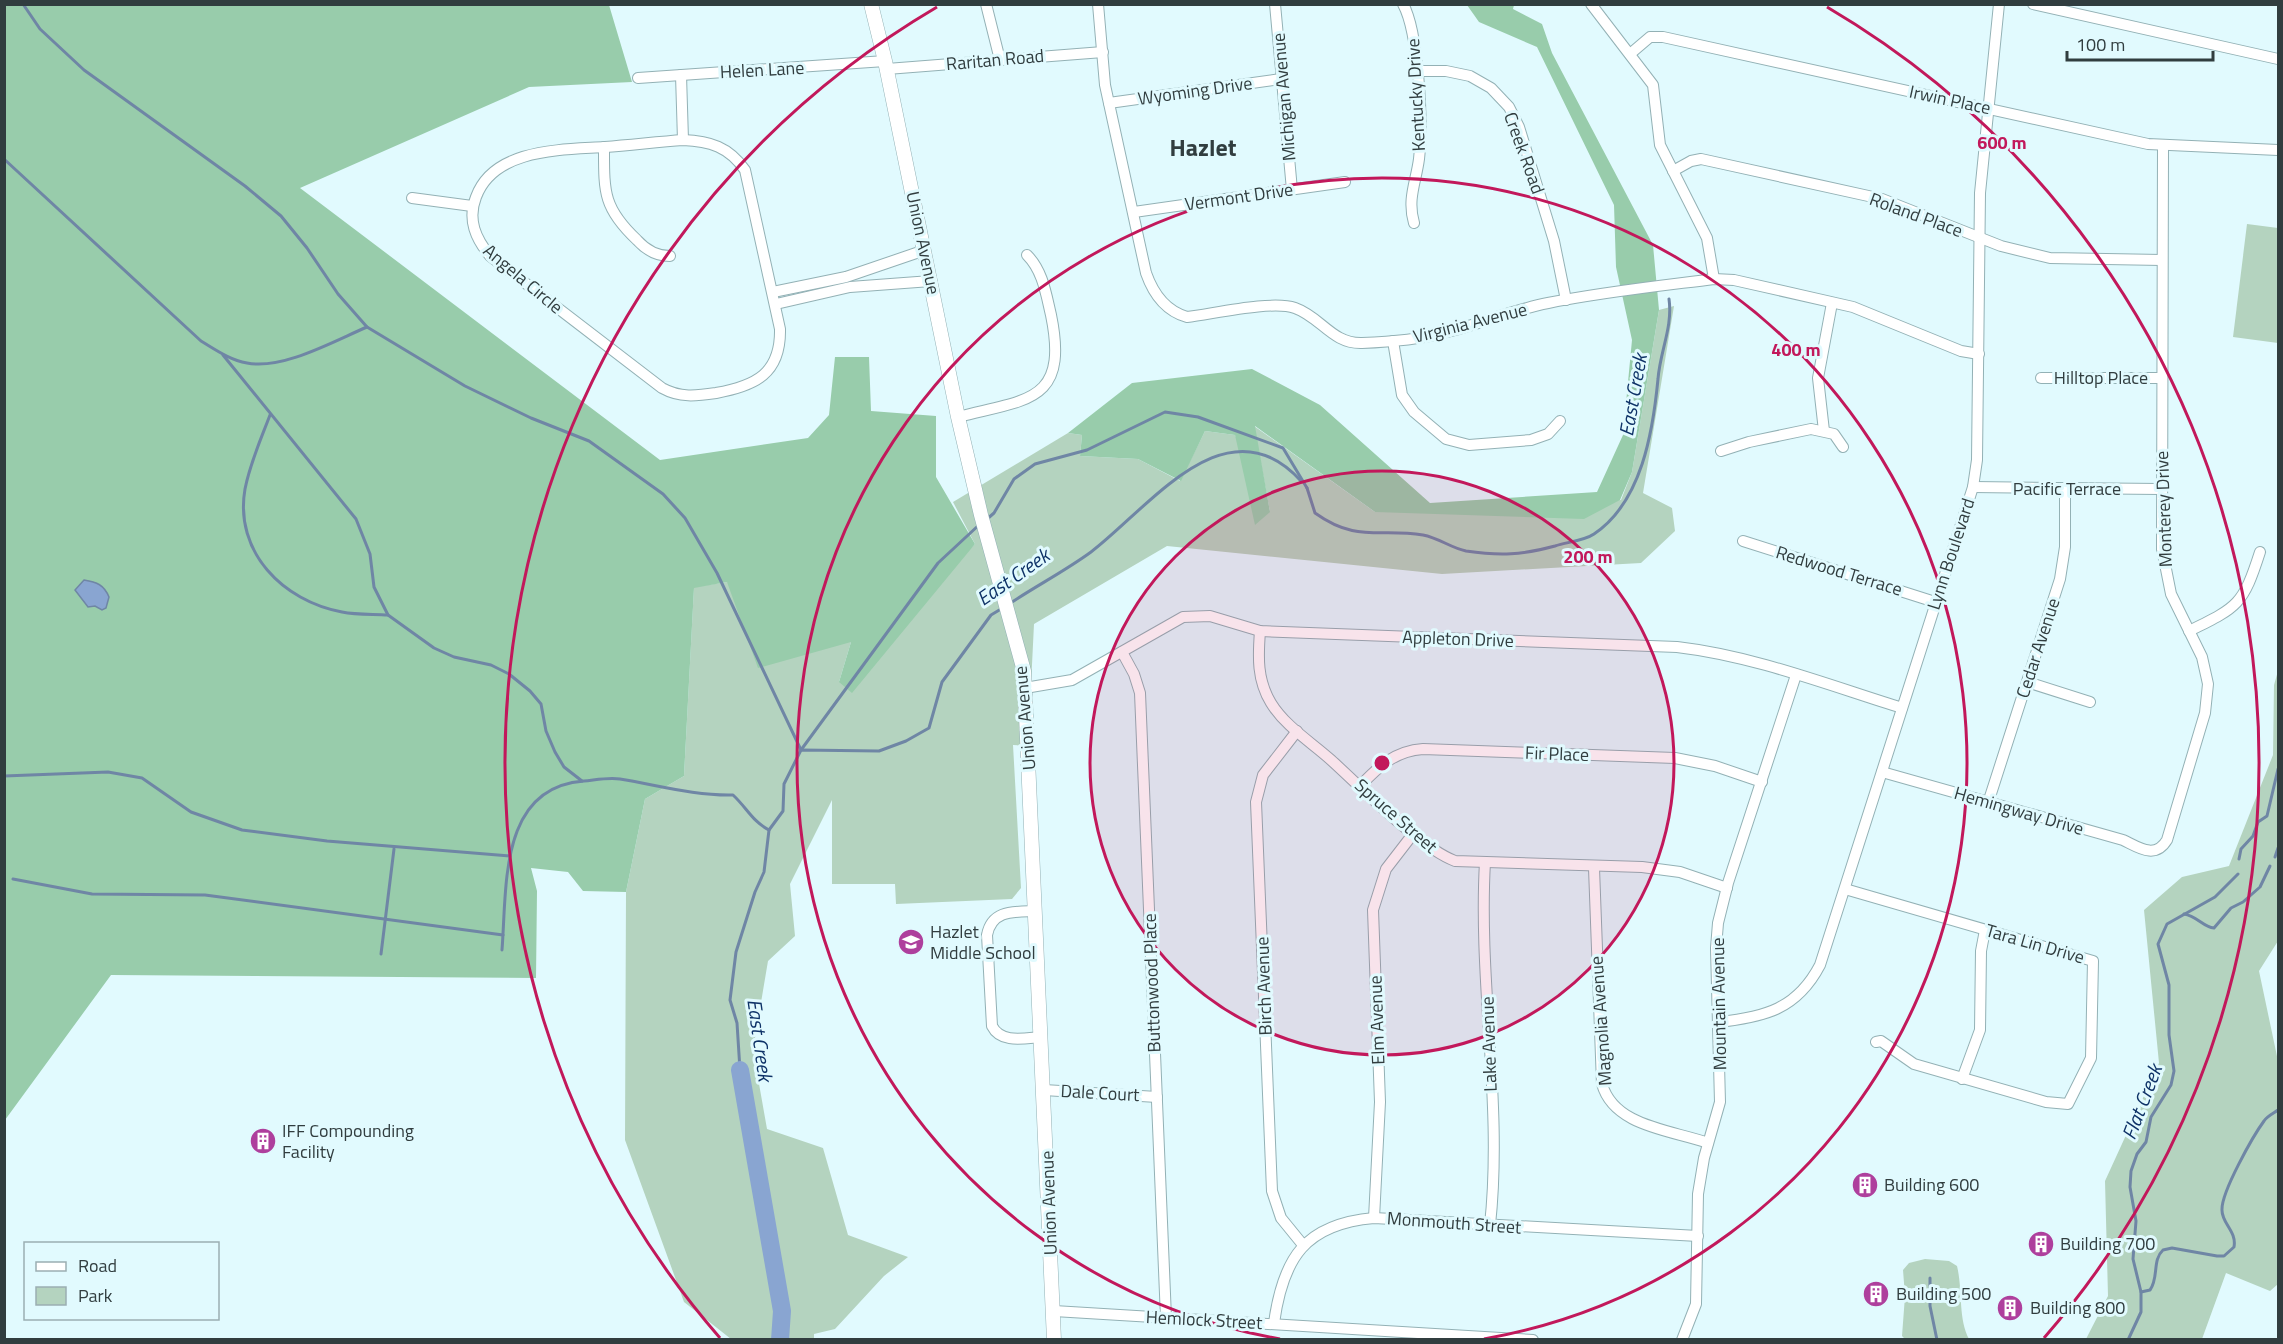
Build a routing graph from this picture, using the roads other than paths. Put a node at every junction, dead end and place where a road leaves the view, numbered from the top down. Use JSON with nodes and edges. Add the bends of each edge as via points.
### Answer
{"nodes":[{"id":1,"x":871,"y":4,"type":"edge"},
{"id":2,"x":986,"y":4,"type":"edge"},
{"id":3,"x":1098,"y":4,"type":"edge"},
{"id":4,"x":1275,"y":4,"type":"edge"},
{"id":5,"x":1403,"y":4,"type":"edge"},
{"id":6,"x":1591,"y":4,"type":"edge"},
{"id":7,"x":1999,"y":4,"type":"edge"},
{"id":8,"x":2033,"y":4,"type":"edge"},
{"id":9,"x":1102,"y":52,"type":"junction"},
{"id":10,"x":1630,"y":54,"type":"junction"},
{"id":11,"x":2278,"y":59,"type":"edge"},
{"id":12,"x":1000,"y":60,"type":"junction"},
{"id":13,"x":886,"y":65,"type":"junction"},
{"id":14,"x":1416,"y":71,"type":"junction"},
{"id":15,"x":681,"y":75,"type":"junction"},
{"id":16,"x":638,"y":78,"type":"dead end"},
{"id":17,"x":1281,"y":79,"type":"junction"},
{"id":18,"x":1109,"y":103,"type":"junction"},
{"id":19,"x":1989,"y":109,"type":"junction"},
{"id":20,"x":683,"y":140,"type":"junction"},
{"id":21,"x":604,"y":147,"type":"junction"},
{"id":22,"x":2163,"y":147,"type":"junction"},
{"id":23,"x":2278,"y":150,"type":"edge"},
{"id":24,"x":1673,"y":171,"type":"junction"},
{"id":25,"x":1345,"y":182,"type":"dead end"},
{"id":26,"x":1292,"y":190,"type":"junction"},
{"id":27,"x":412,"y":198,"type":"dead end"},
{"id":28,"x":472,"y":206,"type":"junction"},
{"id":29,"x":1134,"y":212,"type":"junction"},
{"id":30,"x":1414,"y":223,"type":"dead end"},
{"id":31,"x":1979,"y":238,"type":"junction"},
{"id":32,"x":925,"y":250,"type":"junction"},
{"id":33,"x":1028,"y":255,"type":"dead end"},
{"id":34,"x":670,"y":256,"type":"dead end"},
{"id":35,"x":2162,"y":260,"type":"junction"},
{"id":36,"x":1714,"y":279,"type":"junction"},
{"id":37,"x":931,"y":281,"type":"junction"},
{"id":38,"x":772,"y":292,"type":"junction"},
{"id":39,"x":1566,"y":300,"type":"junction"},
{"id":40,"x":1832,"y":303,"type":"junction"},
{"id":41,"x":776,"y":304,"type":"junction"},
{"id":42,"x":1393,"y":341,"type":"junction"},
{"id":43,"x":1979,"y":354,"type":"junction"},
{"id":44,"x":2041,"y":378,"type":"dead end"},
{"id":45,"x":2162,"y":378,"type":"junction"},
{"id":46,"x":958,"y":417,"type":"junction"},
{"id":47,"x":1560,"y":421,"type":"dead end"},
{"id":48,"x":1824,"y":431,"type":"junction"},
{"id":49,"x":1843,"y":447,"type":"dead end"},
{"id":50,"x":1720,"y":451,"type":"dead end"},
{"id":51,"x":1973,"y":487,"type":"junction"},
{"id":52,"x":2065,"y":489,"type":"junction"},
{"id":53,"x":2161,"y":489,"type":"junction"},
{"id":54,"x":1743,"y":541,"type":"dead end"},
{"id":55,"x":2260,"y":552,"type":"dead end"},
{"id":56,"x":1935,"y":602,"type":"junction"},
{"id":57,"x":1260,"y":631,"type":"junction"},
{"id":58,"x":2189,"y":631,"type":"junction"},
{"id":59,"x":1122,"y":652,"type":"junction"},
{"id":60,"x":1796,"y":675,"type":"junction"},
{"id":61,"x":2027,"y":682,"type":"junction"},
{"id":62,"x":1025,"y":688,"type":"junction"},
{"id":63,"x":2091,"y":702,"type":"dead end"},
{"id":64,"x":1902,"y":708,"type":"junction"},
{"id":65,"x":1297,"y":731,"type":"junction"},
{"id":66,"x":1882,"y":772,"type":"junction"},
{"id":67,"x":1762,"y":782,"type":"junction"},
{"id":68,"x":1360,"y":786,"type":"junction"},
{"id":69,"x":1988,"y":803,"type":"junction"},
{"id":70,"x":1413,"y":834,"type":"junction"},
{"id":71,"x":2156,"y":850,"type":"joint"},
{"id":72,"x":1485,"y":862,"type":"junction"},
{"id":73,"x":1594,"y":868,"type":"junction"},
{"id":74,"x":1727,"y":888,"type":"junction"},
{"id":75,"x":1845,"y":889,"type":"junction"},
{"id":76,"x":1036,"y":911,"type":"junction"},
{"id":77,"x":1985,"y":930,"type":"junction"},
{"id":78,"x":1719,"y":1022,"type":"junction"},
{"id":79,"x":1041,"y":1037,"type":"junction"},
{"id":80,"x":1876,"y":1042,"type":"dead end"},
{"id":81,"x":1962,"y":1079,"type":"junction"},
{"id":82,"x":1044,"y":1090,"type":"junction"},
{"id":83,"x":1157,"y":1096,"type":"junction"},
{"id":84,"x":1708,"y":1143,"type":"junction"},
{"id":85,"x":1374,"y":1218,"type":"junction"},
{"id":86,"x":1490,"y":1225,"type":"junction"},
{"id":87,"x":1698,"y":1236,"type":"junction"},
{"id":88,"x":1303,"y":1245,"type":"junction"},
{"id":89,"x":1054,"y":1311,"type":"junction"},
{"id":90,"x":1166,"y":1318,"type":"junction"},
{"id":91,"x":1274,"y":1323,"type":"junction"},
{"id":92,"x":1054,"y":1340,"type":"edge"},
{"id":93,"x":1533,"y":1340,"type":"edge"},
{"id":94,"x":1682,"y":1340,"type":"edge"}],
"edges":[{"from":1,"to":13,"type":"street","name":"Union Avenue"},
{"from":2,"to":12,"type":"street"},
{"from":3,"to":9,"type":"street","name":"Virginia Avenue"},
{"from":4,"to":17,"type":"street","name":"Michigan Avenue"},
{"from":5,"to":14,"type":"street","name":"Kentucky Drive","via":[[1411,22]]},
{"from":6,"to":10,"type":"street"},
{"from":7,"to":19,"type":"street","name":"Lynn Boulevard"},
{"from":8,"to":11,"type":"street"},
{"from":9,"to":12,"type":"street","name":"Raritan Road"},
{"from":9,"to":18,"type":"street","name":"Virginia Avenue"},
{"from":10,"to":19,"type":"street","name":"Irwin Place","via":[[1650,37],[1663,37]]},
{"from":10,"to":24,"type":"street","via":[[1653,84],[1657,136]]},
{"from":12,"to":13,"type":"street","name":"Raritan Road"},
{"from":13,"to":15,"type":"street","name":"Helen Lane"},
{"from":13,"to":32,"type":"street","name":"Union Avenue"},
{"from":14,"to":30,"type":"street","name":"Kentucky Drive","via":[[1421,129],[1410,209]]},
{"from":14,"to":39,"type":"street","name":"Creek Road","via":[[1470,76],[1491,88],[1509,107],[1519,127],[1554,241]]},
{"from":15,"to":16,"type":"street","name":"Helen Lane"},
{"from":15,"to":20,"type":"street"},
{"from":17,"to":18,"type":"street","name":"Wyoming Drive"},
{"from":17,"to":26,"type":"street","name":"Michigan Avenue"},
{"from":18,"to":29,"type":"street","name":"Virginia Avenue"},
{"from":19,"to":22,"type":"street","name":"Irwin Place"},
{"from":19,"to":31,"type":"street","name":"Lynn Boulevard"},
{"from":20,"to":21,"type":"street","name":"Angela Circle"},
{"from":20,"to":38,"type":"street","name":"Angela Circle","via":[[716,144],[731,153],[745,170]]},
{"from":21,"to":28,"type":"street","name":"Angela Circle","via":[[534,153],[501,167],[482,185]]},
{"from":21,"to":34,"type":"street","via":[[607,198],[616,220],[644,247]]},
{"from":22,"to":23,"type":"street","name":"Irwin Place"},
{"from":22,"to":35,"type":"street","name":"Monterey Drive"},
{"from":24,"to":31,"type":"street","name":"Roland Place","via":[[1701,159],[1882,199]]},
{"from":24,"to":36,"type":"street","via":[[1707,238]]},
{"from":25,"to":26,"type":"street","name":"Vermont Drive"},
{"from":26,"to":29,"type":"street","name":"Vermont Drive"},
{"from":27,"to":28,"type":"street"},
{"from":28,"to":41,"type":"street","name":"Angela Circle","via":[[476,236],[490,256],[670,392],[698,396],[738,389],[759,380],[778,352]]},
{"from":29,"to":42,"type":"street","name":"Virginia Avenue","via":[[1148,279],[1158,296],[1179,315],[1291,307],[1343,340]]},
{"from":31,"to":35,"type":"street","name":"Roland Place","via":[[2057,259]]},
{"from":31,"to":43,"type":"street","name":"Lynn Boulevard"},
{"from":32,"to":37,"type":"street","name":"Union Avenue"},
{"from":32,"to":38,"type":"street","via":[[846,277]]},
{"from":33,"to":46,"type":"street","via":[[1045,288],[1056,341],[1052,375],[1040,390],[1021,402]]},
{"from":35,"to":45,"type":"street","name":"Monterey Drive"},
{"from":36,"to":39,"type":"street","name":"Virginia Avenue"},
{"from":36,"to":40,"type":"street","name":"Virginia Avenue","via":[[1734,280]]},
{"from":37,"to":41,"type":"street","via":[[850,287]]},
{"from":37,"to":46,"type":"street","name":"Union Avenue"},
{"from":38,"to":41,"type":"street","name":"Angela Circle"},
{"from":39,"to":42,"type":"street","name":"Virginia Avenue","via":[[1444,333]]},
{"from":40,"to":43,"type":"street","name":"Virginia Avenue","via":[[1871,314],[1961,351]]},
{"from":40,"to":48,"type":"street","via":[[1818,378]]},
{"from":42,"to":47,"type":"street","via":[[1402,395],[1414,412],[1446,439],[1469,445],[1531,440],[1548,434]]},
{"from":43,"to":51,"type":"street","name":"Lynn Boulevard"},
{"from":44,"to":45,"type":"street","name":"Hilltop Place"},
{"from":45,"to":53,"type":"street","name":"Monterey Drive"},
{"from":46,"to":62,"type":"street","name":"Union Avenue","via":[[1024,671]]},
{"from":48,"to":49,"type":"street","via":[[1834,434]]},
{"from":48,"to":50,"type":"street","via":[[1811,429]]},
{"from":51,"to":52,"type":"street","name":"Pacific Terrace"},
{"from":51,"to":56,"type":"street","name":"Lynn Boulevard"},
{"from":52,"to":53,"type":"street","name":"Pacific Terrace"},
{"from":52,"to":61,"type":"street","name":"Cedar Avenue","via":[[2062,569]]},
{"from":53,"to":58,"type":"street","name":"Monterey Drive","via":[[2164,569]]},
{"from":54,"to":56,"type":"street","name":"Redwood Terrace"},
{"from":55,"to":58,"type":"street","via":[[2249,587],[2235,607]]},
{"from":56,"to":64,"type":"street","name":"Lynn Boulevard"},
{"from":57,"to":59,"type":"street","name":"Appleton Drive","via":[[1210,615],[1192,615]]},
{"from":57,"to":60,"type":"street","name":"Appleton Drive","via":[[1677,647],[1733,656]]},
{"from":57,"to":65,"type":"street","name":"Spruce Street","via":[[1259,670],[1264,688],[1274,708]]},
{"from":58,"to":71,"type":"street","name":"Monterey Drive","via":[[2206,668],[2208,699],[2167,840]]},
{"from":59,"to":62,"type":"street","name":"Appleton Drive","via":[[1072,680]]},
{"from":59,"to":83,"type":"street","name":"Buttonwood Place","via":[[1140,693]]},
{"from":60,"to":64,"type":"street","name":"Appleton Drive"},
{"from":60,"to":67,"type":"street","name":"Mountain Avenue"},
{"from":61,"to":63,"type":"street"},
{"from":61,"to":69,"type":"street","name":"Cedar Avenue"},
{"from":62,"to":76,"type":"street","name":"Union Avenue"},
{"from":64,"to":66,"type":"street","name":"Lynn Boulevard"},
{"from":65,"to":68,"type":"street","name":"Spruce Street"},
{"from":65,"to":88,"type":"street","name":"Birch Avenue","via":[[1263,775],[1256,802],[1272,1191],[1281,1218]]},
{"from":66,"to":69,"type":"street","name":"Hemingway Drive"},
{"from":66,"to":75,"type":"street","name":"Lynn Boulevard"},
{"from":67,"to":68,"type":"street","name":"Fir Place","via":[[1675,758],[1423,749],[1389,759]]},
{"from":67,"to":74,"type":"street","name":"Mountain Avenue"},
{"from":68,"to":70,"type":"street","name":"Spruce Street"},
{"from":69,"to":71,"type":"street","name":"Hemingway Drive","via":[[2123,840],[2148,852]]},
{"from":70,"to":72,"type":"street","name":"Spruce Street","via":[[1444,857]]},
{"from":70,"to":85,"type":"street","name":"Elm Avenue","via":[[1386,869],[1373,909],[1380,1102]]},
{"from":72,"to":73,"type":"street","name":"Spruce Street"},
{"from":72,"to":86,"type":"street","name":"Lake Avenue","via":[[1483,908],[1493,1162]]},
{"from":73,"to":74,"type":"street","name":"Spruce Street","via":[[1642,867],[1680,872]]},
{"from":73,"to":84,"type":"street","name":"Magnolia Avenue","via":[[1605,1094],[1626,1116]]},
{"from":74,"to":78,"type":"street","name":"Mountain Avenue","via":[[1716,948]]},
{"from":75,"to":77,"type":"street","name":"Tara Lin Drive"},
{"from":75,"to":78,"type":"street","name":"Lynn Boulevard","via":[[1823,957],[1803,990],[1768,1013]]},
{"from":76,"to":79,"type":"street","name":"Union Avenue"},
{"from":76,"to":79,"type":"street","via":[[996,916],[987,935],[995,1032],[1004,1038]]},
{"from":77,"to":81,"type":"street","via":[[1980,1030]]},
{"from":77,"to":81,"type":"street","name":"Tara Lin Drive","via":[[2093,961],[2091,1058],[2068,1104],[2046,1102]]},
{"from":78,"to":84,"type":"street","name":"Mountain Avenue","via":[[1720,1102]]},
{"from":79,"to":82,"type":"street","name":"Union Avenue"},
{"from":80,"to":81,"type":"street","name":"Tara Lin Drive","via":[[1881,1041],[1914,1064]]},
{"from":82,"to":83,"type":"street","name":"Dale Court"},
{"from":82,"to":89,"type":"street","name":"Union Avenue"},
{"from":83,"to":90,"type":"street","name":"Buttonwood Place"},
{"from":84,"to":87,"type":"street","name":"Mountain Avenue","via":[[1698,1194]]},
{"from":85,"to":86,"type":"street","name":"Monmouth Street"},
{"from":85,"to":88,"type":"street","name":"Monmouth Street","via":[[1334,1225]]},
{"from":86,"to":87,"type":"street","name":"Monmouth Street"},
{"from":87,"to":94,"type":"street","name":"Mountain Avenue","via":[[1698,1295]]},
{"from":88,"to":91,"type":"street","name":"Monmouth Street","via":[[1283,1278]]},
{"from":89,"to":90,"type":"street","name":"Hemlock Street"},
{"from":89,"to":92,"type":"street","name":"Union Avenue"},
{"from":90,"to":91,"type":"street","name":"Hemlock Street"},
{"from":91,"to":93,"type":"street","name":"Hemlock Street"}]}
